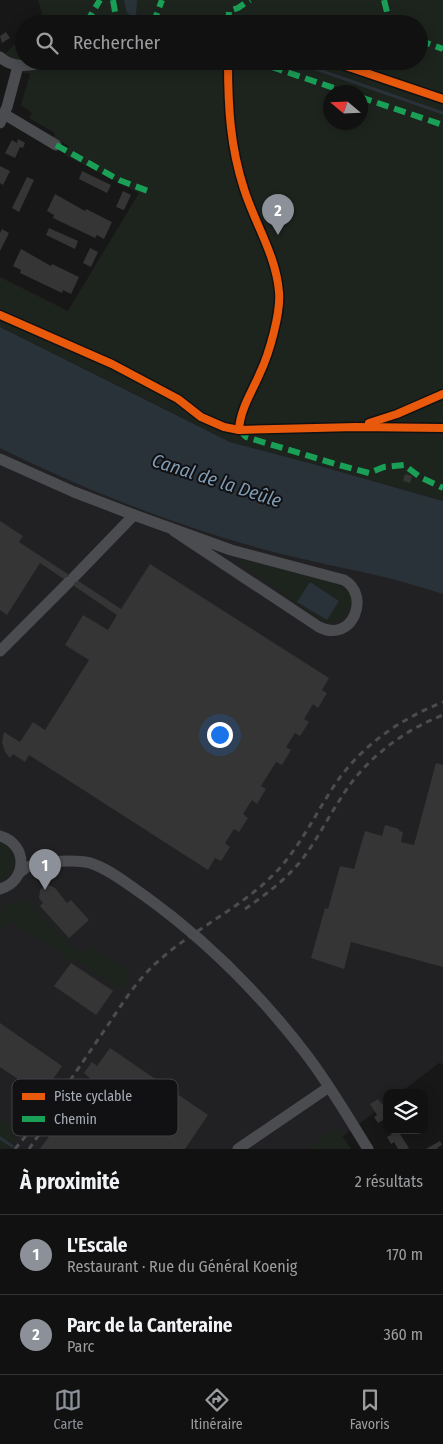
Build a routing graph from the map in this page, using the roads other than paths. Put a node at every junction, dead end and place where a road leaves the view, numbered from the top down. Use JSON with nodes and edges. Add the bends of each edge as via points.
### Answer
{"nodes":[{"id":1,"x":0,"y":57,"type":"edge"},
{"id":2,"x":15,"y":65,"type":"edge"},
{"id":3,"x":17,"y":70,"type":"edge"},
{"id":4,"x":2,"y":119,"type":"edge"},
{"id":5,"x":56,"y":146,"type":"dead end"},
{"id":6,"x":0,"y":459,"type":"edge"},
{"id":7,"x":134,"y":515,"type":"junction"},
{"id":8,"x":174,"y":531,"type":"junction"},
{"id":9,"x":0,"y":651,"type":"edge"},
{"id":10,"x":0,"y":836,"type":"edge"},
{"id":11,"x":20,"y":853,"type":"junction"},
{"id":12,"x":49,"y":863,"type":"junction"},
{"id":13,"x":20,"y":872,"type":"junction"},
{"id":14,"x":2,"y":890,"type":"edge"},
{"id":15,"x":329,"y":1087,"type":"junction"},
{"id":16,"x":238,"y":1149,"type":"edge"},
{"id":17,"x":368,"y":1149,"type":"edge"}],
"edges":[{"from":1,"to":2,"type":"street"},
{"from":3,"to":4,"type":"street"},
{"from":4,"to":5,"type":"street"},
{"from":6,"to":7,"type":"street"},
{"from":7,"to":8,"type":"street"},
{"from":7,"to":9,"type":"street"},
{"from":8,"to":8,"type":"street","via":[[319,627],[339,631],[350,622],[357,599],[354,587],[344,580],[230,550]]},
{"from":10,"to":11,"type":"street","via":[[12,842]]},
{"from":11,"to":12,"type":"street"},
{"from":11,"to":13,"type":"street"},
{"from":12,"to":13,"type":"street","via":[[30,866]]},
{"from":12,"to":15,"type":"street","via":[[93,864],[176,919],[252,989]]},
{"from":13,"to":14,"type":"street"},
{"from":15,"to":16,"type":"street"},
{"from":15,"to":17,"type":"street"}]}
